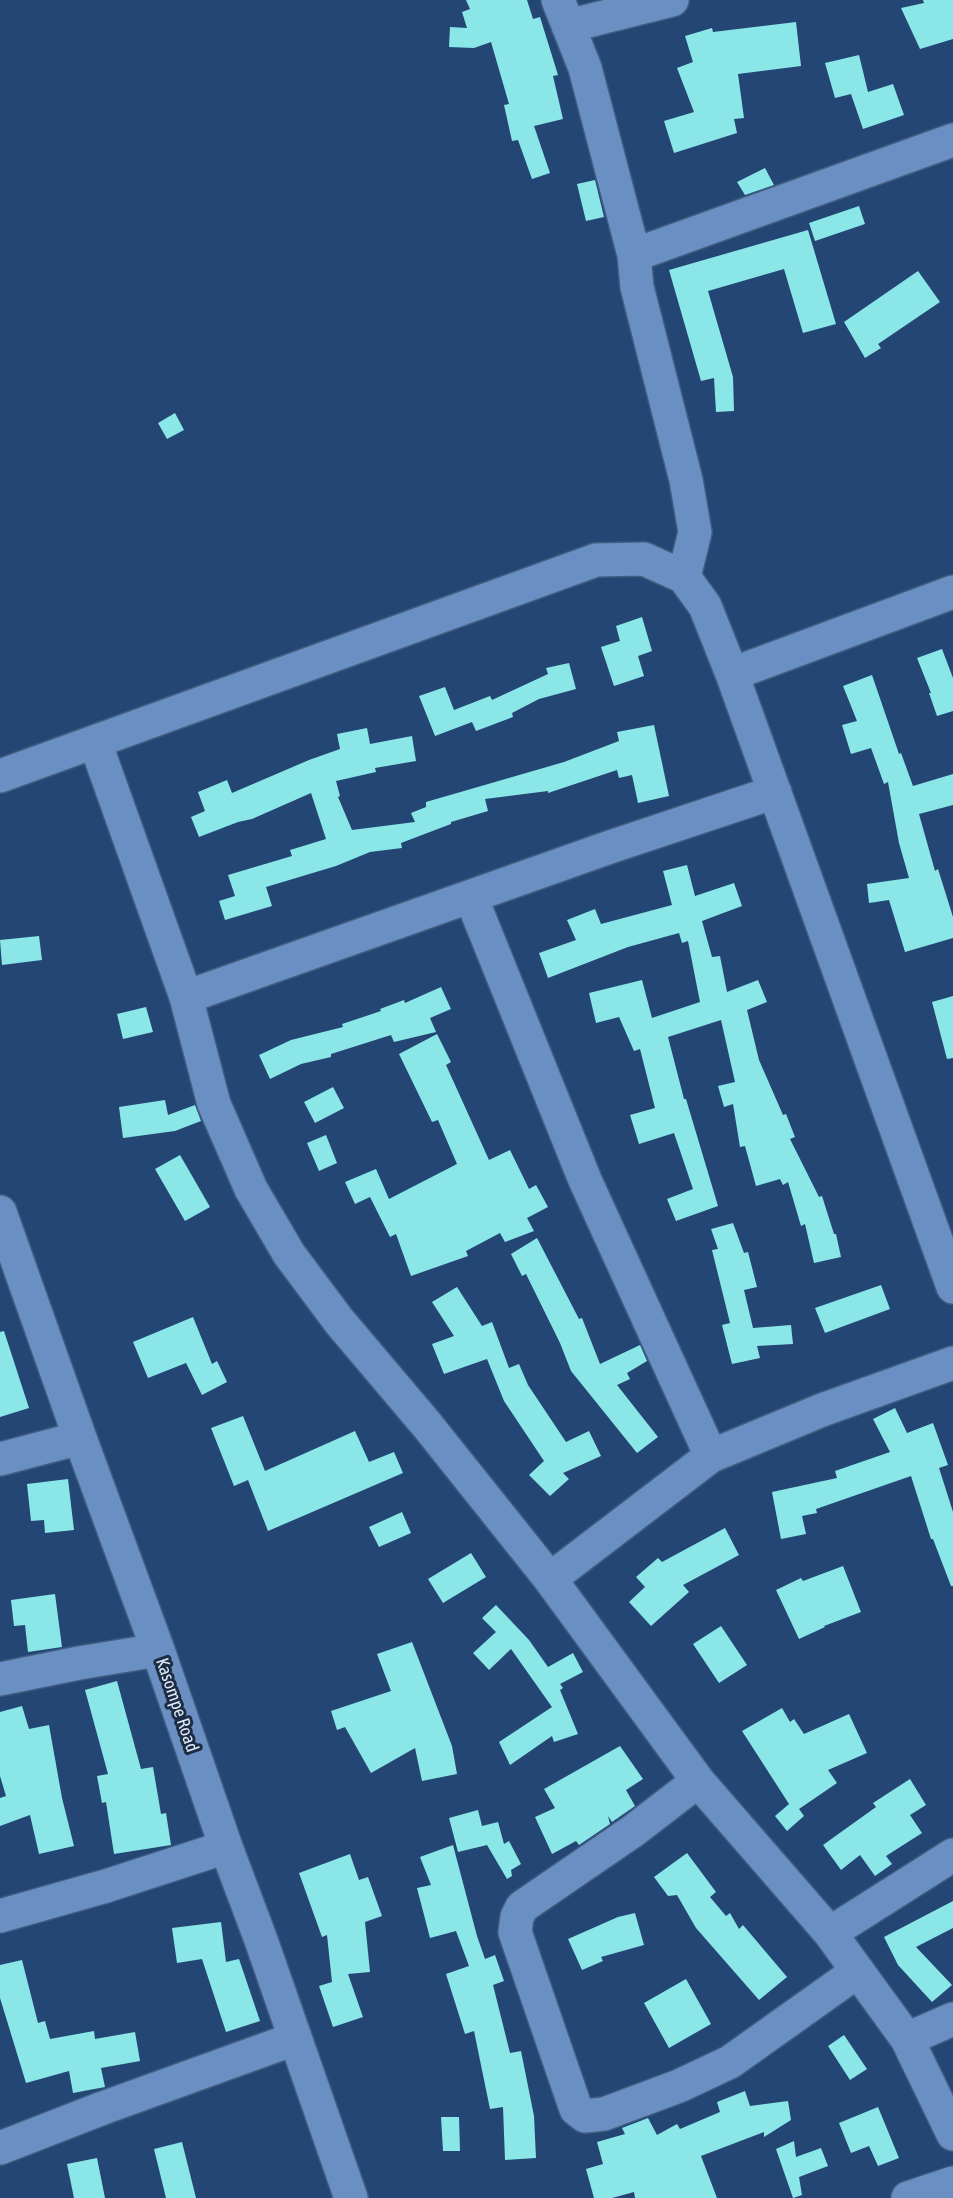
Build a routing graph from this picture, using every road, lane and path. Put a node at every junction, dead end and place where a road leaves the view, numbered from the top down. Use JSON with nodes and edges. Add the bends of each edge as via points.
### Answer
{"nodes":[{"id":1,"x":672,"y":0,"type":"edge"},
{"id":2,"x":563,"y":13,"type":"edge"},
{"id":3,"x":953,"y":140,"type":"edge"},
{"id":4,"x":634,"y":255,"type":"junction"},
{"id":5,"x":684,"y":577,"type":"junction"},
{"id":6,"x":953,"y":592,"type":"edge"},
{"id":7,"x":732,"y":674,"type":"junction"},
{"id":8,"x":95,"y":742,"type":"junction"},
{"id":9,"x":0,"y":756,"type":"edge"},
{"id":10,"x":47,"y":760,"type":"junction"},
{"id":11,"x":0,"y":776,"type":"edge"},
{"id":12,"x":775,"y":792,"type":"junction"},
{"id":13,"x":471,"y":897,"type":"junction"},
{"id":14,"x":186,"y":997,"type":"junction"},
{"id":15,"x":0,"y":1212,"type":"edge"},
{"id":16,"x":953,"y":1287,"type":"edge"},
{"id":17,"x":953,"y":1363,"type":"edge"},
{"id":18,"x":80,"y":1438,"type":"junction"},
{"id":19,"x":711,"y":1456,"type":"junction"},
{"id":20,"x":0,"y":1459,"type":"edge"},
{"id":21,"x":550,"y":1578,"type":"junction"},
{"id":22,"x":158,"y":1650,"type":"junction"},
{"id":23,"x":0,"y":1679,"type":"edge"},
{"id":24,"x":698,"y":1781,"type":"junction"},
{"id":25,"x":226,"y":1847,"type":"junction"},
{"id":26,"x":953,"y":1855,"type":"edge"},
{"id":27,"x":0,"y":1916,"type":"edge"},
{"id":28,"x":830,"y":1933,"type":"junction"},
{"id":29,"x":858,"y":1971,"type":"junction"},
{"id":30,"x":953,"y":2019,"type":"edge"},
{"id":31,"x":294,"y":2039,"type":"junction"},
{"id":32,"x":908,"y":2039,"type":"junction"},
{"id":33,"x":953,"y":2134,"type":"edge"},
{"id":34,"x":0,"y":2148,"type":"edge"},
{"id":35,"x":953,"y":2183,"type":"edge"},
{"id":36,"x":351,"y":2198,"type":"edge"},
{"id":37,"x":908,"y":2198,"type":"edge"}],
"edges":[{"from":1,"to":2,"type":"street"},
{"from":2,"to":4,"type":"street","via":[[585,68]]},
{"from":3,"to":4,"type":"street"},
{"from":4,"to":5,"type":"street","via":[[637,287],[686,480],[695,532]]},
{"from":5,"to":7,"type":"street","via":[[705,606]]},
{"from":5,"to":8,"type":"street","via":[[644,559],[596,560]]},
{"from":6,"to":7,"type":"street"},
{"from":7,"to":12,"type":"street"},
{"from":8,"to":10,"type":"street"},
{"from":8,"to":14,"type":"street"},
{"from":9,"to":10,"type":"street"},
{"from":10,"to":11,"type":"street"},
{"from":12,"to":13,"type":"street"},
{"from":12,"to":16,"type":"street"},
{"from":13,"to":14,"type":"street"},
{"from":13,"to":19,"type":"street","via":[[585,1180]]},
{"from":14,"to":21,"type":"street","via":[[214,1104],[250,1190],[289,1254],[339,1321]]},
{"from":15,"to":18,"type":"street","name":"Kasompe Road"},
{"from":17,"to":19,"type":"street","via":[[822,1410]]},
{"from":18,"to":20,"type":"street"},
{"from":18,"to":22,"type":"street","name":"Kasompe Road"},
{"from":19,"to":21,"type":"street"},
{"from":21,"to":24,"type":"street"},
{"from":22,"to":23,"type":"street"},
{"from":22,"to":25,"type":"street","name":"Kasompe Road"},
{"from":24,"to":28,"type":"street"},
{"from":24,"to":29,"type":"street","via":[[522,1907],[517,1917],[515,1932],[576,2109],[585,2116],[604,2114],[730,2062]]},
{"from":25,"to":27,"type":"street"},
{"from":25,"to":31,"type":"street","name":"Kasompe Road"},
{"from":26,"to":28,"type":"street"},
{"from":28,"to":29,"type":"street"},
{"from":29,"to":32,"type":"street"},
{"from":30,"to":32,"type":"street"},
{"from":31,"to":34,"type":"street"},
{"from":31,"to":36,"type":"street","name":"Kasompe Road"},
{"from":32,"to":33,"type":"street"},
{"from":35,"to":37,"type":"street"}]}
